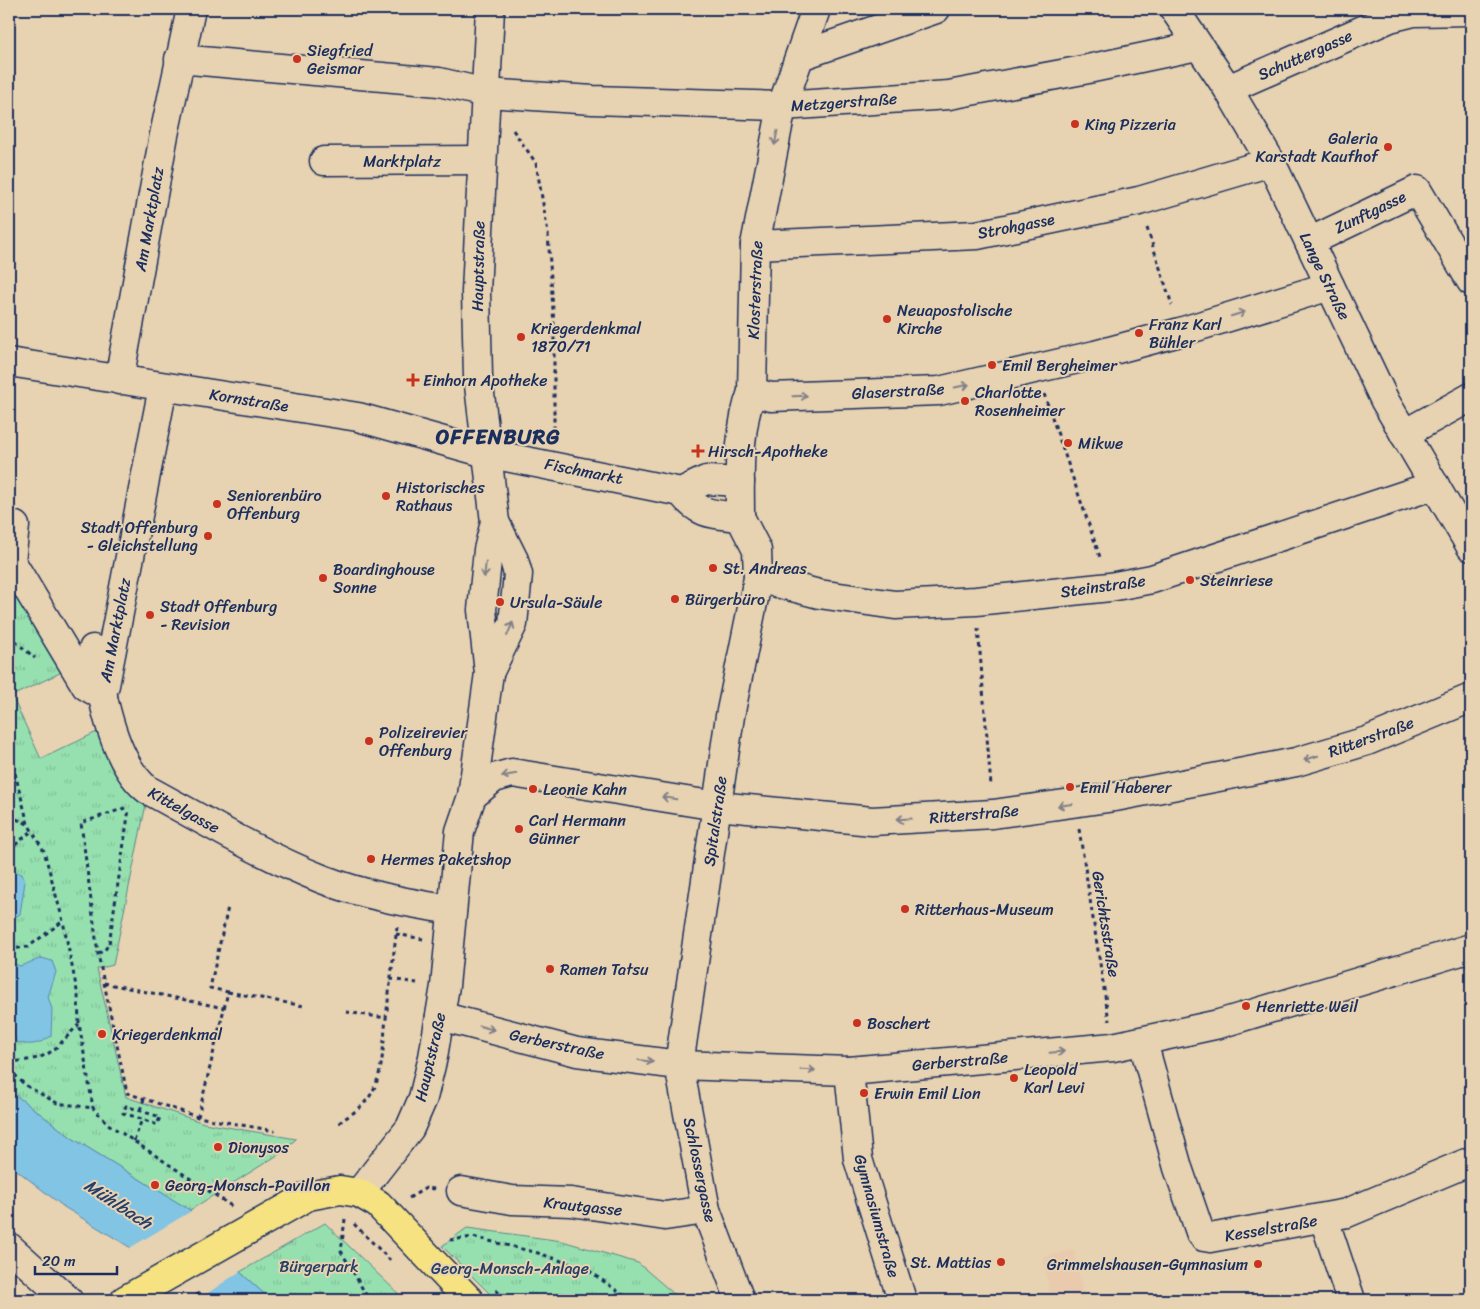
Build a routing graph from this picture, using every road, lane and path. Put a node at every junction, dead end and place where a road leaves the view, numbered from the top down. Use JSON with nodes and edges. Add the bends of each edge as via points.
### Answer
{"nodes":[{"id":1,"x":191,"y":9,"type":"edge"},
{"id":2,"x":490,"y":9,"type":"edge"},
{"id":3,"x":816,"y":9,"type":"edge"},
{"id":4,"x":936,"y":9,"type":"edge"},
{"id":5,"x":1174,"y":9,"type":"edge"},
{"id":6,"x":1471,"y":11,"type":"edge"},
{"id":7,"x":1198,"y":46,"type":"junction"},
{"id":8,"x":800,"y":56,"type":"junction"},
{"id":9,"x":179,"y":59,"type":"junction"},
{"id":10,"x":1228,"y":89,"type":"junction"},
{"id":11,"x":486,"y":93,"type":"junction"},
{"id":12,"x":782,"y":106,"type":"junction"},
{"id":13,"x":481,"y":160,"type":"junction"},
{"id":14,"x":324,"y":161,"type":"dead end"},
{"id":15,"x":1271,"y":162,"type":"junction"},
{"id":16,"x":1139,"y":201,"type":"junction"},
{"id":17,"x":1309,"y":242,"type":"junction"},
{"id":18,"x":755,"y":245,"type":"junction"},
{"id":19,"x":1471,"y":281,"type":"edge"},
{"id":20,"x":1330,"y":286,"type":"junction"},
{"id":21,"x":1180,"y":332,"type":"junction"},
{"id":22,"x":9,"y":362,"type":"edge"},
{"id":23,"x":1036,"y":370,"type":"junction"},
{"id":24,"x":119,"y":380,"type":"junction"},
{"id":25,"x":163,"y":387,"type":"junction"},
{"id":26,"x":752,"y":392,"type":"junction"},
{"id":27,"x":1471,"y":397,"type":"edge"},
{"id":28,"x":1404,"y":434,"type":"junction"},
{"id":29,"x":486,"y":453,"type":"junction"},
{"id":30,"x":554,"y":465,"type":"junction"},
{"id":31,"x":740,"y":482,"type":"junction"},
{"id":32,"x":1435,"y":485,"type":"junction"},
{"id":33,"x":681,"y":492,"type":"junction"},
{"id":34,"x":740,"y":518,"type":"junction"},
{"id":35,"x":15,"y":526,"type":"dead end"},
{"id":36,"x":1471,"y":546,"type":"edge"},
{"id":37,"x":758,"y":578,"type":"junction"},
{"id":38,"x":1110,"y":587,"type":"junction"},
{"id":39,"x":976,"y":601,"type":"junction"},
{"id":40,"x":92,"y":649,"type":"dead end"},
{"id":41,"x":9,"y":672,"type":"edge"},
{"id":42,"x":15,"y":686,"type":"dead end"},
{"id":43,"x":102,"y":696,"type":"junction"},
{"id":44,"x":1471,"y":698,"type":"edge"},
{"id":45,"x":9,"y":750,"type":"edge"},
{"id":46,"x":472,"y":796,"type":"junction"},
{"id":47,"x":1075,"y":804,"type":"junction"},
{"id":48,"x":717,"y":806,"type":"junction"},
{"id":49,"x":993,"y":814,"type":"junction"},
{"id":50,"x":9,"y":816,"type":"edge"},
{"id":51,"x":28,"y":824,"type":"junction"},
{"id":52,"x":33,"y":830,"type":"junction"},
{"id":53,"x":9,"y":850,"type":"edge"},
{"id":54,"x":400,"y":901,"type":"junction"},
{"id":55,"x":228,"y":907,"type":"dead end"},
{"id":56,"x":452,"y":910,"type":"junction"},
{"id":57,"x":63,"y":921,"type":"junction"},
{"id":58,"x":396,"y":934,"type":"junction"},
{"id":59,"x":420,"y":938,"type":"dead end"},
{"id":60,"x":1471,"y":948,"type":"edge"},
{"id":61,"x":9,"y":949,"type":"edge"},
{"id":62,"x":98,"y":954,"type":"junction"},
{"id":63,"x":390,"y":979,"type":"junction"},
{"id":64,"x":104,"y":983,"type":"junction"},
{"id":65,"x":416,"y":983,"type":"dead end"},
{"id":66,"x":228,"y":992,"type":"junction"},
{"id":67,"x":304,"y":1006,"type":"dead end"},
{"id":68,"x":224,"y":1008,"type":"junction"},
{"id":69,"x":346,"y":1012,"type":"dead end"},
{"id":70,"x":440,"y":1016,"type":"junction"},
{"id":71,"x":386,"y":1018,"type":"junction"},
{"id":72,"x":80,"y":1023,"type":"junction"},
{"id":73,"x":1143,"y":1042,"type":"junction"},
{"id":74,"x":1113,"y":1047,"type":"junction"},
{"id":75,"x":9,"y":1062,"type":"edge"},
{"id":76,"x":679,"y":1065,"type":"junction"},
{"id":77,"x":9,"y":1070,"type":"edge"},
{"id":78,"x":849,"y":1071,"type":"junction"},
{"id":79,"x":144,"y":1099,"type":"junction"},
{"id":80,"x":93,"y":1108,"type":"junction"},
{"id":81,"x":140,"y":1110,"type":"junction"},
{"id":82,"x":198,"y":1118,"type":"junction"},
{"id":83,"x":142,"y":1119,"type":"junction"},
{"id":84,"x":339,"y":1123,"type":"dead end"},
{"id":85,"x":275,"y":1131,"type":"dead end"},
{"id":86,"x":134,"y":1141,"type":"junction"},
{"id":87,"x":1471,"y":1162,"type":"edge"},
{"id":88,"x":461,"y":1191,"type":"dead end"},
{"id":89,"x":359,"y":1193,"type":"junction"},
{"id":90,"x":706,"y":1210,"type":"junction"},
{"id":91,"x":1324,"y":1219,"type":"junction"},
{"id":92,"x":257,"y":1225,"type":"junction"},
{"id":93,"x":445,"y":1240,"type":"dead end"},
{"id":94,"x":9,"y":1246,"type":"edge"},
{"id":95,"x":396,"y":1266,"type":"dead end"},
{"id":96,"x":197,"y":1294,"type":"dead end"},
{"id":97,"x":193,"y":1299,"type":"edge"},
{"id":98,"x":68,"y":1300,"type":"edge"},
{"id":99,"x":125,"y":1300,"type":"edge"},
{"id":100,"x":370,"y":1300,"type":"edge"},
{"id":101,"x":469,"y":1300,"type":"edge"},
{"id":102,"x":630,"y":1300,"type":"edge"},
{"id":103,"x":740,"y":1300,"type":"edge"},
{"id":104,"x":902,"y":1300,"type":"edge"},
{"id":105,"x":1351,"y":1300,"type":"edge"}],
"edges":[{"from":1,"to":9,"type":"street","name":"Am Marktplatz"},
{"from":2,"to":11,"type":"street","name":"Hauptstraße"},
{"from":3,"to":8,"type":"street","name":"Klosterstraße"},
{"from":4,"to":8,"type":"street"},
{"from":5,"to":7,"type":"street","name":"Lange Straße"},
{"from":6,"to":10,"type":"street","name":"Schuttergasse","via":[[1414,12],[1390,18]]},
{"from":7,"to":10,"type":"street","name":"Lange Straße"},
{"from":7,"to":12,"type":"street","name":"Metzgerstraße","via":[[949,95]]},
{"from":8,"to":12,"type":"street","name":"Klosterstraße"},
{"from":9,"to":11,"type":"street","name":"Metzgerstraße","via":[[439,82]]},
{"from":9,"to":24,"type":"street","name":"Am Marktplatz"},
{"from":10,"to":15,"type":"street","name":"Lange Straße"},
{"from":11,"to":12,"type":"street","name":"Metzgerstraße"},
{"from":11,"to":13,"type":"street","name":"Hauptstraße"},
{"from":11,"to":30,"type":"path","via":[[536,163],[548,234],[554,325]]},
{"from":12,"to":18,"type":"street","name":"Klosterstraße","one_way":true},
{"from":13,"to":14,"type":"street","name":"Marktplatz"},
{"from":13,"to":29,"type":"street","name":"Hauptstraße","via":[[476,292],[478,377]]},
{"from":15,"to":16,"type":"street","name":"Strohgasse"},
{"from":15,"to":17,"type":"street","name":"Lange Straße"},
{"from":16,"to":18,"type":"street","name":"Strohgasse","via":[[977,235]]},
{"from":16,"to":21,"type":"path"},
{"from":17,"to":19,"type":"street","name":"Zunftgasse","via":[[1417,190]]},
{"from":17,"to":20,"type":"street","name":"Lange Straße"},
{"from":18,"to":26,"type":"street","name":"Klosterstraße"},
{"from":21,"to":20,"type":"street","name":"Glaserstraße","one_way":true},
{"from":20,"to":28,"type":"street","name":"Lange Straße"},
{"from":21,"to":23,"type":"street","name":"Glaserstraße"},
{"from":22,"to":24,"type":"street","name":"Kornstraße"},
{"from":26,"to":23,"type":"street","name":"Glaserstraße","one_way":true,"via":[[771,397],[939,390]]},
{"from":23,"to":38,"type":"path"},
{"from":24,"to":25,"type":"street","name":"Kornstraße"},
{"from":25,"to":29,"type":"street","name":"Kornstraße","via":[[358,416]]},
{"from":25,"to":43,"type":"street","name":"Am Marktplatz"},
{"from":26,"to":31,"type":"street","name":"Klosterstraße","via":[[744,412]]},
{"from":27,"to":28,"type":"street"},
{"from":28,"to":32,"type":"street","name":"Lange Straße"},
{"from":29,"to":30,"type":"street","name":"Fischmarkt"},
{"from":29,"to":46,"type":"street","name":"Hauptstraße","via":[[495,522],[518,574],[513,624],[489,673]]},
{"from":30,"to":33,"type":"street","name":"Fischmarkt"},
{"from":31,"to":33,"type":"street","via":[[706,480]]},
{"from":31,"to":34,"type":"street","name":"Klosterstraße"},
{"from":32,"to":36,"type":"street","name":"Lange Straße"},
{"from":32,"to":38,"type":"street","name":"Steinstraße","via":[[1152,579]]},
{"from":33,"to":34,"type":"street","via":[[691,505],[706,513]]},
{"from":34,"to":37,"type":"street","via":[[758,550]]},
{"from":35,"to":43,"type":"street","via":[[11,561],[86,686]]},
{"from":37,"to":39,"type":"street","name":"Steinstraße","via":[[819,594],[895,605]]},
{"from":37,"to":48,"type":"street","name":"Spitalstraße","via":[[730,716]]},
{"from":38,"to":39,"type":"street","name":"Steinstraße"},
{"from":39,"to":49,"type":"path"},
{"from":40,"to":43,"type":"street","name":"Kittelgasse"},
{"from":41,"to":42,"type":"path"},
{"from":43,"to":54,"type":"street","name":"Kittelgasse","via":[[124,762],[138,783],[148,790],[242,842],[323,879]]},
{"from":44,"to":47,"type":"street","name":"Ritterstraße","one_way":true,"via":[[1368,741],[1296,762]]},
{"from":45,"to":51,"type":"path"},
{"from":48,"to":46,"type":"street","name":"Ritterstraße","one_way":true,"via":[[512,773],[494,778]]},
{"from":46,"to":56,"type":"street","name":"Hauptstraße","via":[[460,831]]},
{"from":47,"to":49,"type":"street","name":"Ritterstraße","one_way":true},
{"from":47,"to":74,"type":"path","name":"Gerichtsstraße"},
{"from":49,"to":48,"type":"street","name":"Ritterstraße","one_way":true,"via":[[872,821]]},
{"from":48,"to":76,"type":"street","name":"Spitalstraße"},
{"from":50,"to":51,"type":"path"},
{"from":51,"to":52,"type":"path"},
{"from":52,"to":53,"type":"path"},
{"from":52,"to":57,"type":"path","via":[[44,851]]},
{"from":54,"to":56,"type":"street","name":"Kittelgasse"},
{"from":54,"to":58,"type":"path"},
{"from":55,"to":66,"type":"path","via":[[210,988]]},
{"from":56,"to":70,"type":"street","name":"Hauptstraße"},
{"from":57,"to":61,"type":"path","via":[[28,947]]},
{"from":57,"to":72,"type":"path"},
{"from":58,"to":59,"type":"path"},
{"from":58,"to":63,"type":"path"},
{"from":60,"to":73,"type":"street","name":"Gerberstraße","via":[[1219,1024]]},
{"from":62,"to":62,"type":"path","via":[[109,944],[130,806],[81,823]]},
{"from":62,"to":64,"type":"path"},
{"from":63,"to":65,"type":"path"},
{"from":63,"to":71,"type":"path"},
{"from":64,"to":68,"type":"path"},
{"from":64,"to":79,"type":"path","via":[[127,1093]]},
{"from":66,"to":67,"type":"path"},
{"from":66,"to":68,"type":"path"},
{"from":68,"to":82,"type":"path"},
{"from":69,"to":71,"type":"path"},
{"from":70,"to":76,"type":"street","name":"Gerberstraße","one_way":true,"via":[[576,1052]]},
{"from":70,"to":89,"type":"street","name":"Hauptstraße","via":[[423,1098],[410,1128]]},
{"from":71,"to":84,"type":"path","via":[[378,1075],[372,1092]]},
{"from":72,"to":75,"type":"path","via":[[45,1057]]},
{"from":72,"to":80,"type":"path"},
{"from":73,"to":74,"type":"street","name":"Gerberstraße"},
{"from":73,"to":91,"type":"street","name":"Kesselstraße","via":[[1178,1168],[1204,1237]]},
{"from":78,"to":74,"type":"street","name":"Gerberstraße","one_way":true},
{"from":76,"to":78,"type":"street","name":"Gerberstraße","one_way":true},
{"from":76,"to":90,"type":"street","name":"Schlossergasse"},
{"from":77,"to":80,"type":"path","via":[[25,1085],[57,1103]]},
{"from":78,"to":104,"type":"street","name":"Gymnasiumstraße","via":[[858,1159]]},
{"from":79,"to":81,"type":"path"},
{"from":79,"to":82,"type":"path"},
{"from":80,"to":86,"type":"path","via":[[108,1124]]},
{"from":81,"to":83,"type":"path","via":[[126,1106],[124,1113]]},
{"from":81,"to":83,"type":"path","via":[[160,1117],[158,1125]]},
{"from":82,"to":85,"type":"path"},
{"from":83,"to":86,"type":"path"},
{"from":86,"to":92,"type":"path"},
{"from":87,"to":91,"type":"street","name":"Kesselstraße","via":[[1348,1213]]},
{"from":88,"to":90,"type":"street","name":"Krautgasse","via":[[512,1200],[571,1202],[665,1216]]},
{"from":89,"to":92,"type":"main road","via":[[340,1190],[308,1196]]},
{"from":89,"to":101,"type":"main road","via":[[378,1204]]},
{"from":90,"to":103,"type":"street","name":"Schlossergasse"},
{"from":91,"to":105,"type":"street"},
{"from":92,"to":99,"type":"main road"},
{"from":93,"to":102,"type":"path","via":[[473,1237],[538,1253],[588,1270]]},
{"from":94,"to":98,"type":"street"},
{"from":95,"to":100,"type":"path","via":[[356,1226],[345,1220],[342,1251]]},
{"from":96,"to":97,"type":"path"}]}
